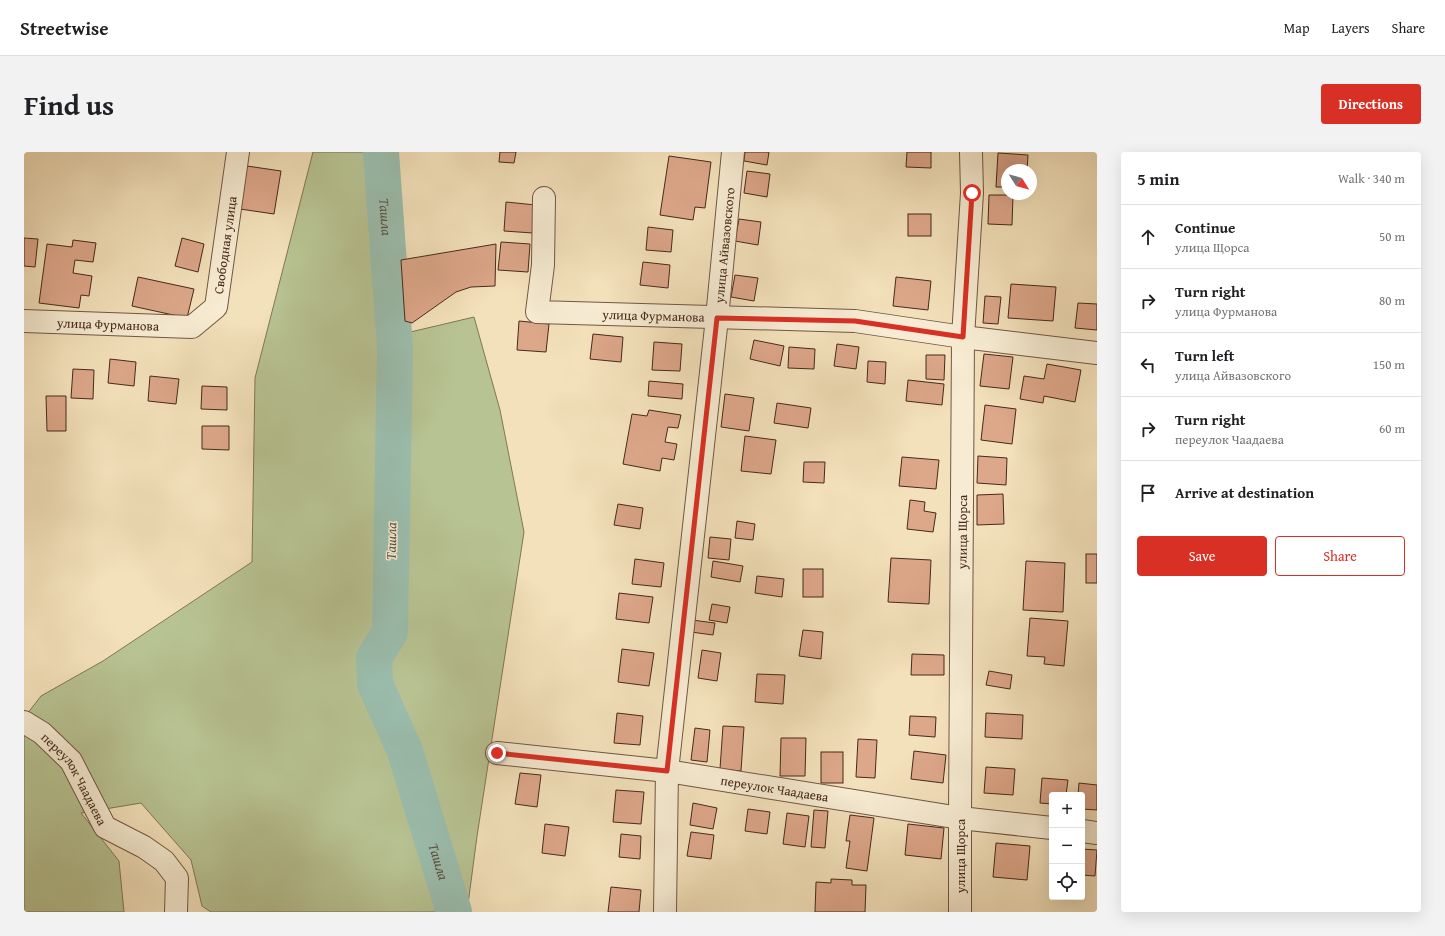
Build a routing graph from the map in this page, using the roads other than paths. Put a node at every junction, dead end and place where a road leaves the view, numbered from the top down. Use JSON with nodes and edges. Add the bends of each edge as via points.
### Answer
{"nodes":[{"id":1,"x":238,"y":152,"type":"edge"},
{"id":2,"x":733,"y":152,"type":"edge"},
{"id":3,"x":971,"y":152,"type":"edge"},
{"id":4,"x":544,"y":198,"type":"dead end"},
{"id":5,"x":717,"y":318,"type":"junction"},
{"id":6,"x":24,"y":321,"type":"edge"},
{"id":7,"x":192,"y":327,"type":"joint"},
{"id":8,"x":963,"y":337,"type":"junction"},
{"id":9,"x":1097,"y":353,"type":"edge"},
{"id":10,"x":24,"y":722,"type":"edge"},
{"id":11,"x":497,"y":753,"type":"dead end"},
{"id":12,"x":667,"y":771,"type":"junction"},
{"id":13,"x":960,"y":818,"type":"junction"},
{"id":14,"x":1049,"y":828,"type":"edge"},
{"id":15,"x":1085,"y":832,"type":"edge"},
{"id":16,"x":1097,"y":833,"type":"edge"},
{"id":17,"x":176,"y":912,"type":"edge"},
{"id":18,"x":665,"y":912,"type":"edge"},
{"id":19,"x":960,"y":912,"type":"edge"}],
"edges":[{"from":1,"to":7,"type":"street","name":"Свободная улица","via":[[216,307]]},
{"from":2,"to":5,"type":"street","name":"улица Айвазовского"},
{"from":3,"to":8,"type":"street","name":"улица Щорса","via":[[972,193]]},
{"from":4,"to":5,"type":"street","name":"улица Фурманова","via":[[543,265],[537,312]]},
{"from":5,"to":8,"type":"street","name":"улица Фурманова","via":[[855,321]]},
{"from":5,"to":12,"type":"street","name":"улица Айвазовского"},
{"from":6,"to":7,"type":"street","name":"улица Фурманова"},
{"from":8,"to":9,"type":"street","name":"улица Фурманова"},
{"from":8,"to":13,"type":"street","name":"улица Щорса"},
{"from":10,"to":17,"type":"street","name":"переулок Чаадаева","via":[[42,733],[72,761],[105,827],[144,847],[164,861],[177,878]]},
{"from":11,"to":12,"type":"street","name":"переулок Чаадаева"},
{"from":12,"to":13,"type":"street","name":"переулок Чаадаева"},
{"from":12,"to":18,"type":"street","name":"улица Айвазовского"},
{"from":13,"to":14,"type":"street","name":"переулок Чаадаева"},
{"from":13,"to":19,"type":"street","name":"улица Щорса"},
{"from":15,"to":16,"type":"street"}]}
